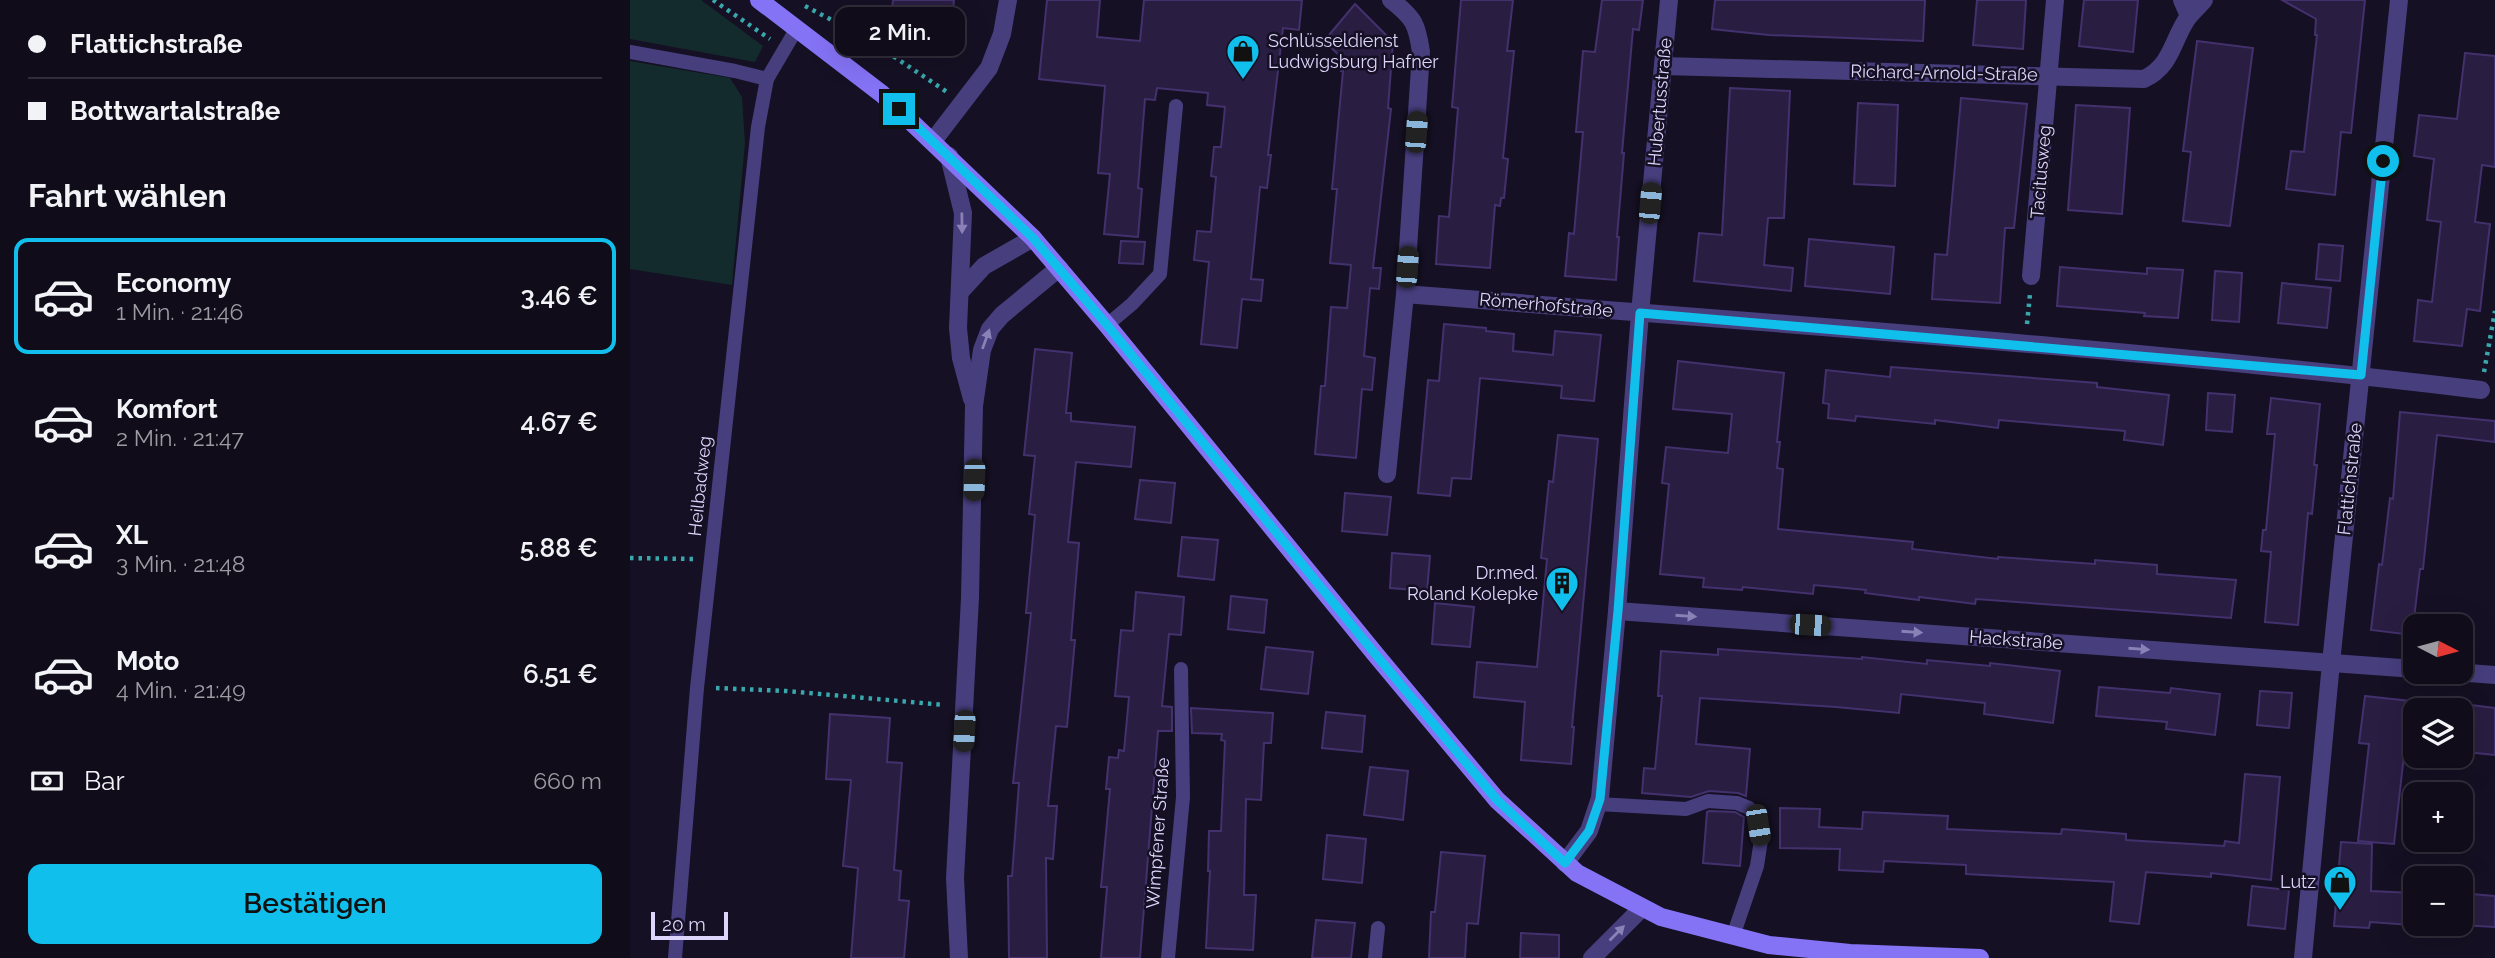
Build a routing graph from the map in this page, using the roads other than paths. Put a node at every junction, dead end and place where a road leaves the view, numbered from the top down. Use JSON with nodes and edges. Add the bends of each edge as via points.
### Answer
{"nodes":[{"id":1,"x":759,"y":0,"type":"edge"},
{"id":2,"x":1008,"y":0,"type":"edge"},
{"id":3,"x":1391,"y":0,"type":"edge"},
{"id":4,"x":1669,"y":0,"type":"edge"},
{"id":5,"x":2055,"y":0,"type":"edge"},
{"id":6,"x":2204,"y":0,"type":"edge"},
{"id":7,"x":2399,"y":0,"type":"edge"},
{"id":8,"x":2185,"y":8,"type":"edge"},
{"id":9,"x":797,"y":28,"type":"junction"},
{"id":10,"x":630,"y":52,"type":"edge"},
{"id":11,"x":1663,"y":66,"type":"junction"},
{"id":12,"x":2050,"y":76,"type":"junction"},
{"id":13,"x":767,"y":79,"type":"junction"},
{"id":14,"x":1176,"y":106,"type":"dead end"},
{"id":15,"x":933,"y":141,"type":"junction"},
{"id":16,"x":949,"y":156,"type":"junction"},
{"id":17,"x":1033,"y":238,"type":"junction"},
{"id":18,"x":1059,"y":268,"type":"junction"},
{"id":19,"x":2031,"y":276,"type":"road end"},
{"id":20,"x":960,"y":292,"type":"junction"},
{"id":21,"x":1405,"y":294,"type":"junction"},
{"id":22,"x":1640,"y":313,"type":"junction"},
{"id":23,"x":1107,"y":325,"type":"junction"},
{"id":24,"x":2361,"y":375,"type":"junction"},
{"id":25,"x":2481,"y":390,"type":"road end"},
{"id":26,"x":974,"y":406,"type":"junction"},
{"id":27,"x":1387,"y":474,"type":"dead end"},
{"id":28,"x":1618,"y":611,"type":"junction"},
{"id":29,"x":2331,"y":663,"type":"junction"},
{"id":30,"x":2403,"y":668,"type":"edge"},
{"id":31,"x":1181,"y":669,"type":"dead end"},
{"id":32,"x":2473,"y":673,"type":"edge"},
{"id":33,"x":2495,"y":675,"type":"edge"},
{"id":34,"x":1598,"y":804,"type":"junction"},
{"id":35,"x":1565,"y":863,"type":"junction"},
{"id":36,"x":1642,"y":909,"type":"junction"},
{"id":37,"x":1378,"y":928,"type":"dead end"},
{"id":38,"x":1733,"y":936,"type":"junction"},
{"id":39,"x":675,"y":958,"type":"edge"},
{"id":40,"x":959,"y":958,"type":"edge"},
{"id":41,"x":1168,"y":958,"type":"edge"},
{"id":42,"x":1375,"y":958,"type":"edge"},
{"id":43,"x":1592,"y":958,"type":"edge"},
{"id":44,"x":1980,"y":958,"type":"edge"},
{"id":45,"x":2303,"y":958,"type":"edge"}],
"edges":[{"from":1,"to":9,"type":"main road"},
{"from":2,"to":15,"type":"street","via":[[989,68]]},
{"from":3,"to":21,"type":"street","via":[[1418,27],[1421,52]]},
{"from":4,"to":11,"type":"street","name":"Hubertusstraße"},
{"from":5,"to":12,"type":"street","name":"Tacitusweg"},
{"from":6,"to":8,"type":"street","name":"Richard-Arnold-Straße"},
{"from":7,"to":24,"type":"street","name":"Flattichstraße"},
{"from":8,"to":12,"type":"street","name":"Richard-Arnold-Straße","via":[[2169,58],[2158,72],[2144,79]]},
{"from":9,"to":13,"type":"lane","name":"Heilbadweg"},
{"from":9,"to":15,"type":"main road","via":[[882,93]]},
{"from":10,"to":13,"type":"lane"},
{"from":11,"to":12,"type":"street","name":"Richard-Arnold-Straße"},
{"from":11,"to":22,"type":"street","name":"Hubertusstraße"},
{"from":12,"to":19,"type":"street","name":"Tacitusweg"},
{"from":13,"to":39,"type":"lane","name":"Heilbadweg","via":[[697,688]]},
{"from":14,"to":23,"type":"lane","via":[[1160,274]]},
{"from":15,"to":16,"type":"main road"},
{"from":16,"to":17,"type":"main road"},
{"from":16,"to":20,"type":"street","one_way":true,"via":[[963,213]]},
{"from":17,"to":18,"type":"main road"},
{"from":17,"to":20,"type":"street","via":[[984,266]]},
{"from":18,"to":23,"type":"main road"},
{"from":26,"to":18,"type":"street","one_way":true,"via":[[989,329]]},
{"from":20,"to":26,"type":"street","via":[[961,358]]},
{"from":21,"to":22,"type":"street","name":"Römerhofstraße"},
{"from":21,"to":27,"type":"street"},
{"from":22,"to":24,"type":"street","name":"Römerhofstraße"},
{"from":22,"to":28,"type":"street","name":"Hubertusstraße"},
{"from":23,"to":35,"type":"main road","via":[[1497,800]]},
{"from":24,"to":25,"type":"street","name":"Römerhofstraße"},
{"from":24,"to":29,"type":"street","name":"Flattichstraße"},
{"from":26,"to":40,"type":"street","via":[[955,878]]},
{"from":28,"to":29,"type":"street","name":"Hackstraße","one_way":true},
{"from":28,"to":34,"type":"street","name":"Hubertusstraße"},
{"from":29,"to":30,"type":"street","name":"Hackstraße"},
{"from":29,"to":45,"type":"street","name":"Flattichstraße"},
{"from":31,"to":41,"type":"lane","name":"Wimpfener Straße","via":[[1183,797]]},
{"from":32,"to":33,"type":"street"},
{"from":34,"to":35,"type":"street","name":"Hubertusstraße","via":[[1589,831]]},
{"from":34,"to":38,"type":"lane","via":[[1686,809],[1708,801],[1749,808],[1760,840]]},
{"from":35,"to":36,"type":"main road"},
{"from":36,"to":38,"type":"main road"},
{"from":43,"to":36,"type":"street","one_way":true},
{"from":37,"to":42,"type":"lane"},
{"from":38,"to":44,"type":"main road","via":[[1837,952]]}]}
